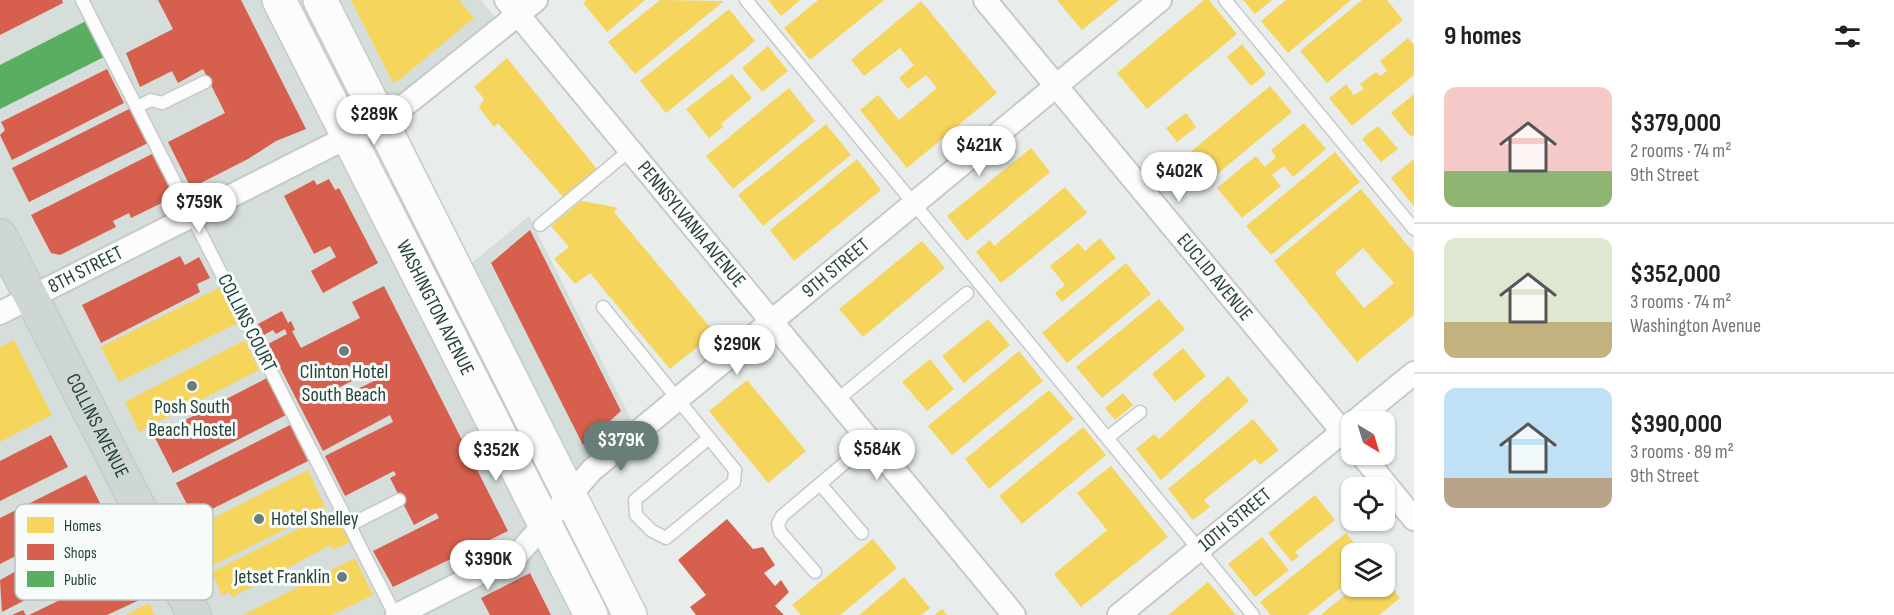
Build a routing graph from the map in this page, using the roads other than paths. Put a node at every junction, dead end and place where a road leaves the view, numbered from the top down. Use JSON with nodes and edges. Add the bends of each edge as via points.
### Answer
{"nodes":[{"id":1,"x":82,"y":0,"type":"edge"},
{"id":2,"x":279,"y":0,"type":"edge"},
{"id":3,"x":320,"y":0,"type":"edge"},
{"id":4,"x":536,"y":0,"type":"edge"},
{"id":5,"x":746,"y":0,"type":"edge"},
{"id":6,"x":985,"y":0,"type":"edge"},
{"id":7,"x":1160,"y":0,"type":"edge"},
{"id":8,"x":1225,"y":0,"type":"edge"},
{"id":9,"x":512,"y":7,"type":"edge"},
{"id":10,"x":205,"y":82,"type":"dead end"},
{"id":11,"x":1057,"y":87,"type":"junction"},
{"id":12,"x":137,"y":107,"type":"junction"},
{"id":13,"x":381,"y":120,"type":"junction"},
{"id":14,"x":349,"y":137,"type":"junction"},
{"id":15,"x":630,"y":150,"type":"junction"},
{"id":16,"x":914,"y":203,"type":"junction"},
{"id":17,"x":192,"y":215,"type":"junction"},
{"id":18,"x":540,"y":225,"type":"dead end"},
{"id":19,"x":1414,"y":229,"type":"edge"},
{"id":20,"x":0,"y":236,"type":"edge"},
{"id":21,"x":967,"y":293,"type":"dead end"},
{"id":22,"x":32,"y":297,"type":"junction"},
{"id":23,"x":603,"y":307,"type":"dead end"},
{"id":24,"x":0,"y":313,"type":"edge"},
{"id":25,"x":772,"y":322,"type":"junction"},
{"id":26,"x":1414,"y":373,"type":"edge"},
{"id":27,"x":677,"y":400,"type":"junction"},
{"id":28,"x":837,"y":400,"type":"junction"},
{"id":29,"x":1371,"y":411,"type":"edge"},
{"id":30,"x":1140,"y":412,"type":"dead end"},
{"id":31,"x":1341,"y":419,"type":"edge"},
{"id":32,"x":1341,"y":437,"type":"edge"},
{"id":33,"x":709,"y":438,"type":"junction"},
{"id":34,"x":1107,"y":438,"type":"junction"},
{"id":35,"x":871,"y":441,"type":"junction"},
{"id":36,"x":1370,"y":465,"type":"edge"},
{"id":37,"x":820,"y":484,"type":"junction"},
{"id":38,"x":570,"y":494,"type":"junction"},
{"id":39,"x":399,"y":500,"type":"dead end"},
{"id":40,"x":137,"y":504,"type":"edge"},
{"id":41,"x":1414,"y":519,"type":"edge"},
{"id":42,"x":546,"y":524,"type":"junction"},
{"id":43,"x":350,"y":525,"type":"junction"},
{"id":44,"x":862,"y":533,"type":"dead end"},
{"id":45,"x":1199,"y":550,"type":"junction"},
{"id":46,"x":814,"y":572,"type":"dead end"},
{"id":47,"x":186,"y":600,"type":"edge"},
{"id":48,"x":194,"y":615,"type":"edge"},
{"id":49,"x":396,"y":615,"type":"edge"},
{"id":50,"x":591,"y":615,"type":"edge"},
{"id":51,"x":630,"y":615,"type":"edge"},
{"id":52,"x":1014,"y":615,"type":"edge"},
{"id":53,"x":1119,"y":615,"type":"edge"},
{"id":54,"x":1253,"y":615,"type":"edge"}],
"edges":[{"from":1,"to":12,"type":"lane","name":"COLLINS COURT"},
{"from":2,"to":14,"type":"main road","name":"WASHINGTON AVENUE"},
{"from":3,"to":13,"type":"main road","name":"WASHINGTON AVENUE"},
{"from":4,"to":9,"type":"street","name":"8TH STREET"},
{"from":5,"to":16,"type":"lane"},
{"from":6,"to":11,"type":"street","name":"EUCLID AVENUE"},
{"from":7,"to":11,"type":"street","name":"9TH STREET"},
{"from":8,"to":19,"type":"lane"},
{"from":9,"to":13,"type":"street","name":"8TH STREET","via":[[409,102]]},
{"from":9,"to":15,"type":"street","name":"PENNSYLVANIA AVENUE"},
{"from":10,"to":12,"type":"lane","via":[[162,103],[151,100]]},
{"from":11,"to":16,"type":"street","name":"9TH STREET"},
{"from":11,"to":31,"type":"street","name":"EUCLID AVENUE"},
{"from":12,"to":17,"type":"lane","name":"COLLINS COURT"},
{"from":13,"to":14,"type":"street","name":"8TH STREET"},
{"from":13,"to":38,"type":"main road","name":"WASHINGTON AVENUE"},
{"from":14,"to":17,"type":"street","name":"8TH STREET"},
{"from":14,"to":42,"type":"main road","name":"WASHINGTON AVENUE"},
{"from":15,"to":18,"type":"lane"},
{"from":15,"to":25,"type":"street","name":"PENNSYLVANIA AVENUE"},
{"from":16,"to":25,"type":"street","name":"9TH STREET"},
{"from":16,"to":34,"type":"lane"},
{"from":17,"to":22,"type":"street","name":"8TH STREET"},
{"from":17,"to":43,"type":"lane","name":"COLLINS COURT"},
{"from":20,"to":22,"type":"main road","name":"COLLINS AVENUE"},
{"from":21,"to":28,"type":"lane"},
{"from":22,"to":24,"type":"street","name":"8TH STREET"},
{"from":22,"to":40,"type":"main road","name":"COLLINS AVENUE"},
{"from":23,"to":27,"type":"lane"},
{"from":25,"to":27,"type":"street","name":"9TH STREET"},
{"from":25,"to":28,"type":"street","name":"PENNSYLVANIA AVENUE"},
{"from":26,"to":29,"type":"street","name":"10TH STREET"},
{"from":27,"to":33,"type":"lane"},
{"from":27,"to":38,"type":"street","name":"9TH STREET","via":[[592,470]]},
{"from":28,"to":35,"type":"street","name":"PENNSYLVANIA AVENUE"},
{"from":30,"to":34,"type":"lane"},
{"from":32,"to":45,"type":"street","name":"10TH STREET"},
{"from":33,"to":33,"type":"lane","via":[[735,470],[734,482],[666,538],[652,531],[636,515],[635,500]]},
{"from":34,"to":45,"type":"lane"},
{"from":35,"to":37,"type":"lane"},
{"from":35,"to":52,"type":"street","name":"PENNSYLVANIA AVENUE"},
{"from":36,"to":41,"type":"street"},
{"from":37,"to":44,"type":"lane"},
{"from":37,"to":46,"type":"lane","via":[[782,516],[778,524],[780,532]]},
{"from":38,"to":42,"type":"street","name":"9TH STREET"},
{"from":38,"to":51,"type":"main road","name":"WASHINGTON AVENUE"},
{"from":39,"to":43,"type":"lane"},
{"from":42,"to":49,"type":"street","name":"9TH STREET","via":[[518,554]]},
{"from":42,"to":50,"type":"main road","name":"WASHINGTON AVENUE"},
{"from":43,"to":49,"type":"lane","name":"COLLINS COURT"},
{"from":45,"to":53,"type":"street","name":"10TH STREET"},
{"from":45,"to":54,"type":"lane"},
{"from":47,"to":48,"type":"main road","name":"COLLINS AVENUE"}]}
